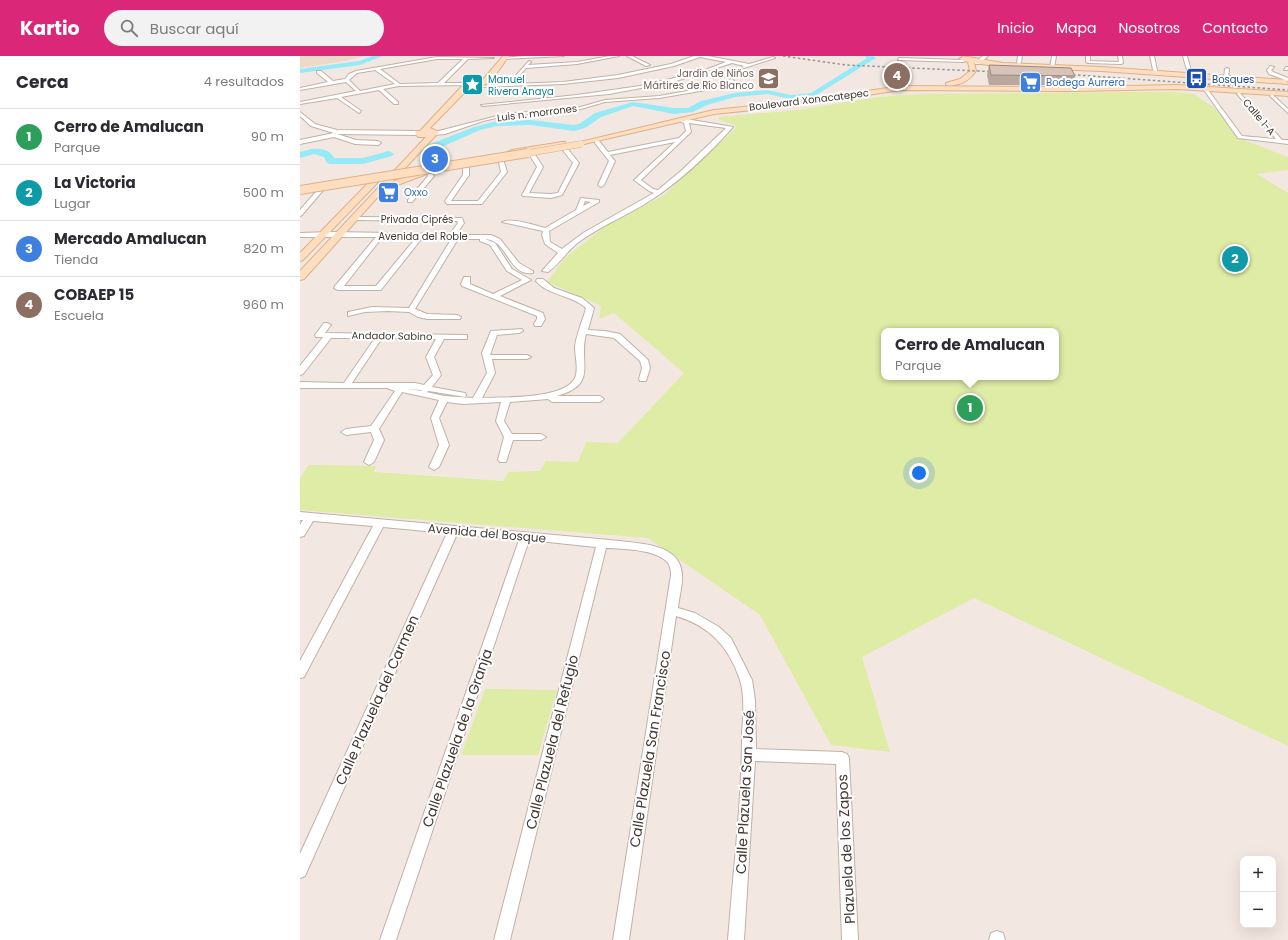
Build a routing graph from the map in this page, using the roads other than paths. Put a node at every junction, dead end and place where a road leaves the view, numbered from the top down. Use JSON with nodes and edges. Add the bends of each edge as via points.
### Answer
{"nodes":[{"id":1,"x":562,"y":56,"type":"edge"},
{"id":2,"x":573,"y":56,"type":"edge"},
{"id":3,"x":617,"y":56,"type":"edge"},
{"id":4,"x":629,"y":56,"type":"edge"},
{"id":5,"x":689,"y":56,"type":"edge"},
{"id":6,"x":700,"y":56,"type":"edge"},
{"id":7,"x":986,"y":56,"type":"edge"},
{"id":8,"x":1020,"y":56,"type":"edge"},
{"id":9,"x":1054,"y":56,"type":"edge"},
{"id":10,"x":1088,"y":56,"type":"edge"},
{"id":11,"x":1120,"y":56,"type":"edge"},
{"id":12,"x":1152,"y":56,"type":"edge"},
{"id":13,"x":1185,"y":56,"type":"edge"},
{"id":14,"x":455,"y":57,"type":"edge"},
{"id":15,"x":479,"y":57,"type":"edge"},
{"id":16,"x":493,"y":57,"type":"edge"},
{"id":17,"x":505,"y":57,"type":"edge"},
{"id":18,"x":534,"y":57,"type":"edge"},
{"id":19,"x":467,"y":58,"type":"junction"},
{"id":20,"x":773,"y":58,"type":"dead end"},
{"id":21,"x":918,"y":58,"type":"edge"},
{"id":22,"x":899,"y":59,"type":"dead end"},
{"id":23,"x":731,"y":62,"type":"junction"},
{"id":24,"x":967,"y":62,"type":"edge"},
{"id":25,"x":1019,"y":62,"type":"dead end"},
{"id":26,"x":576,"y":63,"type":"junction"},
{"id":27,"x":648,"y":64,"type":"dead end"},
{"id":28,"x":748,"y":65,"type":"junction"},
{"id":29,"x":485,"y":66,"type":"dead end"},
{"id":30,"x":534,"y":66,"type":"junction"},
{"id":31,"x":667,"y":66,"type":"junction"},
{"id":32,"x":524,"y":67,"type":"junction"},
{"id":33,"x":1052,"y":67,"type":"junction"},
{"id":34,"x":1272,"y":67,"type":"dead end"},
{"id":35,"x":674,"y":68,"type":"dead end"},
{"id":36,"x":742,"y":68,"type":"dead end"},
{"id":37,"x":377,"y":69,"type":"junction"},
{"id":38,"x":1227,"y":69,"type":"dead end"},
{"id":39,"x":680,"y":71,"type":"dead end"},
{"id":40,"x":319,"y":72,"type":"dead end"},
{"id":41,"x":707,"y":72,"type":"junction"},
{"id":42,"x":713,"y":73,"type":"dead end"},
{"id":43,"x":1156,"y":74,"type":"junction"},
{"id":44,"x":627,"y":75,"type":"junction"},
{"id":45,"x":693,"y":75,"type":"junction"},
{"id":46,"x":1191,"y":76,"type":"junction"},
{"id":47,"x":725,"y":77,"type":"dead end"},
{"id":48,"x":474,"y":78,"type":"dead end"},
{"id":49,"x":1226,"y":78,"type":"junction"},
{"id":50,"x":633,"y":79,"type":"dead end"},
{"id":51,"x":347,"y":80,"type":"junction"},
{"id":52,"x":639,"y":82,"type":"dead end"},
{"id":53,"x":332,"y":83,"type":"junction"},
{"id":54,"x":1286,"y":83,"type":"edge"},
{"id":55,"x":440,"y":84,"type":"junction"},
{"id":56,"x":510,"y":84,"type":"junction"},
{"id":57,"x":949,"y":84,"type":"junction"},
{"id":58,"x":467,"y":85,"type":"junction"},
{"id":59,"x":481,"y":85,"type":"junction"},
{"id":60,"x":401,"y":86,"type":"junction"},
{"id":61,"x":530,"y":86,"type":"junction"},
{"id":62,"x":583,"y":86,"type":"junction"},
{"id":63,"x":645,"y":86,"type":"junction"},
{"id":64,"x":903,"y":89,"type":"junction"},
{"id":65,"x":918,"y":89,"type":"junction"},
{"id":66,"x":959,"y":89,"type":"junction"},
{"id":67,"x":300,"y":90,"type":"edge"},
{"id":68,"x":380,"y":90,"type":"junction"},
{"id":69,"x":358,"y":91,"type":"junction"},
{"id":70,"x":1206,"y":91,"type":"junction"},
{"id":71,"x":473,"y":93,"type":"dead end"},
{"id":72,"x":1239,"y":93,"type":"junction"},
{"id":73,"x":1263,"y":93,"type":"junction"},
{"id":74,"x":1273,"y":94,"type":"junction"},
{"id":75,"x":590,"y":95,"type":"junction"},
{"id":76,"x":1288,"y":95,"type":"edge"},
{"id":77,"x":582,"y":96,"type":"junction"},
{"id":78,"x":390,"y":97,"type":"junction"},
{"id":79,"x":339,"y":98,"type":"junction"},
{"id":80,"x":537,"y":100,"type":"junction"},
{"id":81,"x":312,"y":101,"type":"junction"},
{"id":82,"x":527,"y":101,"type":"junction"},
{"id":83,"x":300,"y":103,"type":"edge"},
{"id":84,"x":396,"y":103,"type":"dead end"},
{"id":85,"x":492,"y":104,"type":"junction"},
{"id":86,"x":483,"y":105,"type":"dead end"},
{"id":87,"x":300,"y":106,"type":"edge"},
{"id":88,"x":587,"y":106,"type":"junction"},
{"id":89,"x":538,"y":108,"type":"dead end"},
{"id":90,"x":492,"y":111,"type":"dead end"},
{"id":91,"x":359,"y":112,"type":"dead end"},
{"id":92,"x":1288,"y":112,"type":"edge"},
{"id":93,"x":300,"y":113,"type":"edge"},
{"id":94,"x":698,"y":118,"type":"junction"},
{"id":95,"x":685,"y":121,"type":"junction"},
{"id":96,"x":730,"y":127,"type":"junction"},
{"id":97,"x":435,"y":131,"type":"junction"},
{"id":98,"x":336,"y":133,"type":"junction"},
{"id":99,"x":420,"y":133,"type":"junction"},
{"id":100,"x":680,"y":139,"type":"junction"},
{"id":101,"x":598,"y":141,"type":"junction"},
{"id":102,"x":1280,"y":141,"type":"junction"},
{"id":103,"x":300,"y":142,"type":"edge"},
{"id":104,"x":1288,"y":142,"type":"edge"},
{"id":105,"x":378,"y":143,"type":"dead end"},
{"id":106,"x":662,"y":143,"type":"junction"},
{"id":107,"x":410,"y":146,"type":"junction"},
{"id":108,"x":420,"y":146,"type":"junction"},
{"id":109,"x":673,"y":147,"type":"junction"},
{"id":110,"x":565,"y":149,"type":"junction"},
{"id":111,"x":514,"y":154,"type":"junction"},
{"id":112,"x":532,"y":154,"type":"junction"},
{"id":113,"x":608,"y":154,"type":"junction"},
{"id":114,"x":500,"y":159,"type":"junction"},
{"id":115,"x":466,"y":165,"type":"junction"},
{"id":116,"x":398,"y":171,"type":"junction"},
{"id":117,"x":421,"y":171,"type":"junction"},
{"id":118,"x":387,"y":175,"type":"junction"},
{"id":119,"x":363,"y":183,"type":"junction"},
{"id":120,"x":601,"y":184,"type":"dead end"},
{"id":121,"x":322,"y":188,"type":"junction"},
{"id":122,"x":300,"y":189,"type":"edge"},
{"id":123,"x":381,"y":189,"type":"junction"},
{"id":124,"x":659,"y":192,"type":"junction"},
{"id":125,"x":410,"y":201,"type":"dead end"},
{"id":126,"x":597,"y":201,"type":"dead end"},
{"id":127,"x":309,"y":205,"type":"junction"},
{"id":128,"x":300,"y":206,"type":"edge"},
{"id":129,"x":300,"y":214,"type":"edge"},
{"id":130,"x":354,"y":218,"type":"junction"},
{"id":131,"x":505,"y":222,"type":"dead end"},
{"id":132,"x":546,"y":230,"type":"junction"},
{"id":133,"x":300,"y":235,"type":"edge"},
{"id":134,"x":321,"y":237,"type":"junction"},
{"id":135,"x":337,"y":237,"type":"junction"},
{"id":136,"x":300,"y":238,"type":"edge"},
{"id":137,"x":453,"y":238,"type":"junction"},
{"id":138,"x":378,"y":239,"type":"junction"},
{"id":139,"x":419,"y":239,"type":"junction"},
{"id":140,"x":562,"y":252,"type":"junction"},
{"id":141,"x":300,"y":258,"type":"edge"},
{"id":142,"x":546,"y":271,"type":"junction"},
{"id":143,"x":531,"y":272,"type":"junction"},
{"id":144,"x":300,"y":277,"type":"edge"},
{"id":145,"x":467,"y":279,"type":"dead end"},
{"id":146,"x":526,"y":280,"type":"junction"},
{"id":147,"x":540,"y":281,"type":"junction"},
{"id":148,"x":495,"y":296,"type":"junction"},
{"id":149,"x":411,"y":310,"type":"junction"},
{"id":150,"x":351,"y":314,"type":"dead end"},
{"id":151,"x":457,"y":317,"type":"dead end"},
{"id":152,"x":538,"y":324,"type":"dead end"},
{"id":153,"x":327,"y":325,"type":"dead end"},
{"id":154,"x":519,"y":331,"type":"dead end"},
{"id":155,"x":584,"y":332,"type":"junction"},
{"id":156,"x":329,"y":335,"type":"junction"},
{"id":157,"x":380,"y":336,"type":"junction"},
{"id":158,"x":441,"y":337,"type":"junction"},
{"id":159,"x":464,"y":337,"type":"dead end"},
{"id":160,"x":486,"y":357,"type":"junction"},
{"id":161,"x":527,"y":357,"type":"dead end"},
{"id":162,"x":300,"y":372,"type":"edge"},
{"id":163,"x":643,"y":379,"type":"dead end"},
{"id":164,"x":300,"y":386,"type":"edge"},
{"id":165,"x":346,"y":386,"type":"junction"},
{"id":166,"x":400,"y":388,"type":"junction"},
{"id":167,"x":428,"y":392,"type":"junction"},
{"id":168,"x":477,"y":398,"type":"junction"},
{"id":169,"x":542,"y":398,"type":"junction"},
{"id":170,"x":444,"y":399,"type":"junction"},
{"id":171,"x":506,"y":399,"type":"junction"},
{"id":172,"x":600,"y":399,"type":"dead end"},
{"id":173,"x":374,"y":429,"type":"junction"},
{"id":174,"x":346,"y":432,"type":"dead end"},
{"id":175,"x":509,"y":437,"type":"junction"},
{"id":176,"x":541,"y":437,"type":"dead end"},
{"id":177,"x":503,"y":460,"type":"dead end"},
{"id":178,"x":369,"y":462,"type":"dead end"},
{"id":179,"x":434,"y":467,"type":"dead end"},
{"id":180,"x":305,"y":516,"type":"edge"},
{"id":181,"x":380,"y":523,"type":"junction"},
{"id":182,"x":454,"y":530,"type":"junction"},
{"id":183,"x":300,"y":533,"type":"edge"},
{"id":184,"x":525,"y":536,"type":"junction"},
{"id":185,"x":602,"y":543,"type":"junction"},
{"id":186,"x":672,"y":558,"type":"joint"},
{"id":187,"x":671,"y":610,"type":"junction"},
{"id":188,"x":300,"y":673,"type":"edge"},
{"id":189,"x":749,"y":755,"type":"junction"},
{"id":190,"x":300,"y":871,"type":"edge"},
{"id":191,"x":388,"y":940,"type":"edge"},
{"id":192,"x":502,"y":940,"type":"edge"},
{"id":193,"x":621,"y":940,"type":"edge"},
{"id":194,"x":736,"y":940,"type":"edge"},
{"id":195,"x":850,"y":940,"type":"edge"}],
"edges":[{"from":1,"to":18,"type":"street"},
{"from":2,"to":26,"type":"street"},
{"from":3,"to":26,"type":"street"},
{"from":4,"to":27,"type":"street"},
{"from":5,"to":56,"type":"street","via":[[605,76]]},
{"from":6,"to":23,"type":"street"},
{"from":6,"to":31,"type":"street"},
{"from":7,"to":24,"type":"street"},
{"from":8,"to":25,"type":"street"},
{"from":9,"to":33,"type":"street"},
{"from":10,"to":11,"type":"street","via":[[1088,62],[1120,64]]},
{"from":12,"to":43,"type":"street"},
{"from":13,"to":46,"type":"street"},
{"from":14,"to":19,"type":"street"},
{"from":14,"to":37,"type":"street"},
{"from":15,"to":16,"type":"street"},
{"from":15,"to":19,"type":"street"},
{"from":16,"to":29,"type":"street"},
{"from":17,"to":18,"type":"street"},
{"from":17,"to":59,"type":"street"},
{"from":18,"to":30,"type":"street"},
{"from":18,"to":32,"type":"street"},
{"from":19,"to":55,"type":"street"},
{"from":20,"to":28,"type":"street"},
{"from":21,"to":22,"type":"street"},
{"from":21,"to":24,"type":"street"},
{"from":23,"to":28,"type":"street"},
{"from":23,"to":41,"type":"street"},
{"from":24,"to":33,"type":"street"},
{"from":24,"to":57,"type":"street","via":[[973,71],[969,78]]},
{"from":24,"to":64,"type":"street","via":[[954,79]]},
{"from":26,"to":30,"type":"street"},
{"from":28,"to":36,"type":"street"},
{"from":30,"to":32,"type":"street"},
{"from":31,"to":35,"type":"street"},
{"from":31,"to":44,"type":"street"},
{"from":32,"to":56,"type":"street"},
{"from":33,"to":43,"type":"street"},
{"from":34,"to":54,"type":"street","via":[[1269,70],[1271,74]]},
{"from":37,"to":51,"type":"street","via":[[356,72]]},
{"from":37,"to":60,"type":"street"},
{"from":38,"to":49,"type":"street"},
{"from":39,"to":45,"type":"street"},
{"from":40,"to":53,"type":"street"},
{"from":41,"to":42,"type":"street"},
{"from":41,"to":45,"type":"street"},
{"from":43,"to":46,"type":"street"},
{"from":44,"to":50,"type":"street"},
{"from":44,"to":62,"type":"street"},
{"from":45,"to":63,"type":"street"},
{"from":46,"to":49,"type":"street"},
{"from":46,"to":54,"type":"street"},
{"from":47,"to":88,"type":"street","name":"Luis n. morrones","via":[[732,80],[679,94],[605,100]]},
{"from":48,"to":58,"type":"street"},
{"from":49,"to":54,"type":"street"},
{"from":51,"to":53,"type":"street"},
{"from":51,"to":69,"type":"street"},
{"from":52,"to":63,"type":"street"},
{"from":53,"to":67,"type":"street"},
{"from":54,"to":73,"type":"street","name":"Boulevard Xonacatepec"},
{"from":54,"to":74,"type":"street"},
{"from":55,"to":58,"type":"street"},
{"from":55,"to":60,"type":"street"},
{"from":56,"to":59,"type":"street"},
{"from":57,"to":65,"type":"street"},
{"from":57,"to":66,"type":"street"},
{"from":58,"to":59,"type":"street"},
{"from":58,"to":60,"type":"street"},
{"from":58,"to":99,"type":"street"},
{"from":59,"to":61,"type":"street"},
{"from":59,"to":71,"type":"street"},
{"from":60,"to":68,"type":"street"},
{"from":60,"to":69,"type":"street"},
{"from":60,"to":78,"type":"street"},
{"from":61,"to":62,"type":"street"},
{"from":61,"to":82,"type":"street"},
{"from":62,"to":75,"type":"street"},
{"from":63,"to":75,"type":"street"},
{"from":64,"to":65,"type":"street"},
{"from":64,"to":70,"type":"street","name":"Boulevard Xonacatepec"},
{"from":64,"to":94,"type":"street","name":"Boulevard Xonacatepec","via":[[796,107],[723,113]]},
{"from":64,"to":95,"type":"street","name":"Boulevard Xonacatepec","via":[[792,104],[732,108]]},
{"from":65,"to":66,"type":"street","name":"Boulevard Xonacatepec"},
{"from":66,"to":73,"type":"street","name":"Boulevard Xonacatepec","via":[[1164,87]]},
{"from":67,"to":81,"type":"street"},
{"from":68,"to":78,"type":"street"},
{"from":68,"to":79,"type":"street"},
{"from":69,"to":81,"type":"street"},
{"from":70,"to":72,"type":"street","name":"Boulevard Xonacatepec"},
{"from":70,"to":102,"type":"street","via":[[1240,137]]},
{"from":72,"to":73,"type":"street","name":"Boulevard Xonacatepec"},
{"from":72,"to":102,"type":"street","name":"Calle 1-A"},
{"from":73,"to":74,"type":"street"},
{"from":74,"to":76,"type":"street"},
{"from":74,"to":92,"type":"street"},
{"from":75,"to":77,"type":"street"},
{"from":77,"to":80,"type":"street"},
{"from":77,"to":88,"type":"street"},
{"from":78,"to":84,"type":"street"},
{"from":79,"to":87,"type":"street"},
{"from":79,"to":91,"type":"street"},
{"from":80,"to":82,"type":"street"},
{"from":80,"to":89,"type":"street"},
{"from":81,"to":83,"type":"street"},
{"from":82,"to":85,"type":"street"},
{"from":85,"to":86,"type":"street"},
{"from":85,"to":90,"type":"street"},
{"from":88,"to":97,"type":"street","name":"Luis n. morrones","via":[[505,116],[482,120],[446,132]]},
{"from":93,"to":98,"type":"street","via":[[313,125]]},
{"from":94,"to":95,"type":"street","name":"Boulevard Xonacatepec"},
{"from":94,"to":96,"type":"street","via":[[719,121],[731,125]]},
{"from":95,"to":96,"type":"street"},
{"from":95,"to":100,"type":"street","via":[[689,131]]},
{"from":95,"to":101,"type":"street","name":"Boulevard Xonacatepec","via":[[641,134]]},
{"from":96,"to":124,"type":"street"},
{"from":97,"to":99,"type":"street"},
{"from":97,"to":108,"type":"street"},
{"from":98,"to":99,"type":"street"},
{"from":98,"to":103,"type":"street"},
{"from":98,"to":105,"type":"street","via":[[355,142]]},
{"from":99,"to":107,"type":"street"},
{"from":100,"to":106,"type":"street"},
{"from":100,"to":109,"type":"street"},
{"from":101,"to":110,"type":"street","name":"Boulevard Xonacatepec"},
{"from":101,"to":111,"type":"street","name":"Boulevard Xonacatepec"},
{"from":101,"to":113,"type":"street"},
{"from":101,"to":122,"type":"street","name":"Boulevard Xonacatepec","bridge":true},
{"from":102,"to":104,"type":"street"},
{"from":106,"to":109,"type":"street"},
{"from":106,"to":113,"type":"street"},
{"from":107,"to":108,"type":"street"},
{"from":107,"to":118,"type":"street"},
{"from":108,"to":116,"type":"street"},
{"from":109,"to":124,"type":"street","via":[[637,180],[651,190]]},
{"from":110,"to":112,"type":"street","name":"Boulevard Xonacatepec"},
{"from":110,"to":112,"type":"street","via":[[576,163],[560,194],[556,196],[525,195],[540,167]]},
{"from":111,"to":112,"type":"street","name":"Boulevard Xonacatepec"},
{"from":111,"to":114,"type":"street","name":"Boulevard Xonacatepec"},
{"from":111,"to":117,"type":"street","name":"Boulevard Xonacatepec"},
{"from":113,"to":120,"type":"street","via":[[612,161]]},
{"from":114,"to":115,"type":"street","name":"Boulevard Xonacatepec"},
{"from":114,"to":115,"type":"street","via":[[504,172],[480,203],[449,203],[466,175]]},
{"from":115,"to":117,"type":"street","name":"Boulevard Xonacatepec"},
{"from":116,"to":117,"type":"street","name":"Boulevard Xonacatepec"},
{"from":116,"to":118,"type":"street"},
{"from":117,"to":118,"type":"street","name":"Boulevard Xonacatepec"},
{"from":117,"to":123,"type":"street"},
{"from":117,"to":125,"type":"street","via":[[431,176]]},
{"from":118,"to":119,"type":"street","name":"Boulevard Xonacatepec"},
{"from":118,"to":119,"type":"street","name":"Boulevard Xonacatepec"},
{"from":118,"to":123,"type":"street"},
{"from":119,"to":121,"type":"street","via":[[357,186]]},
{"from":119,"to":122,"type":"street","name":"Boulevard Xonacatepec"},
{"from":119,"to":134,"type":"street"},
{"from":121,"to":122,"type":"street"},
{"from":121,"to":127,"type":"street"},
{"from":123,"to":130,"type":"street"},
{"from":124,"to":140,"type":"street","via":[[603,223]]},
{"from":126,"to":132,"type":"street"},
{"from":127,"to":128,"type":"street"},
{"from":127,"to":129,"type":"street"},
{"from":130,"to":135,"type":"street"},
{"from":130,"to":137,"type":"street","name":"Privada Ciprés","via":[[460,219]]},
{"from":131,"to":132,"type":"street"},
{"from":132,"to":140,"type":"street","via":[[546,242]]},
{"from":133,"to":134,"type":"street","name":"Avenida del Roble"},
{"from":134,"to":135,"type":"street","name":"Avenida del Roble"},
{"from":134,"to":136,"type":"street","name":"Avenida del Roble"},
{"from":134,"to":141,"type":"street"},
{"from":135,"to":137,"type":"street","name":"Avenida del Roble"},
{"from":135,"to":138,"type":"street","name":"Avenida del Roble"},
{"from":135,"to":144,"type":"street"},
{"from":137,"to":139,"type":"street","name":"Avenida del Roble"},
{"from":137,"to":143,"type":"street","name":"Avenida del Roble","via":[[481,236],[498,239],[517,267]]},
{"from":137,"to":146,"type":"street","name":"Avenida del Roble","via":[[493,244],[509,270]]},
{"from":137,"to":149,"type":"street"},
{"from":138,"to":139,"type":"street","name":"Avenida del Roble"},
{"from":138,"to":139,"type":"street","via":[[338,288],[378,288]]},
{"from":140,"to":142,"type":"street","via":[[558,260]]},
{"from":142,"to":143,"type":"street"},
{"from":142,"to":147,"type":"street","via":[[549,275]]},
{"from":143,"to":146,"type":"street","via":[[526,275]]},
{"from":145,"to":148,"type":"street","via":[[466,285]]},
{"from":146,"to":147,"type":"street"},
{"from":146,"to":148,"type":"street"},
{"from":147,"to":155,"type":"street","via":[[547,287],[587,304],[590,312]]},
{"from":148,"to":152,"type":"street","via":[[538,314],[541,317]]},
{"from":149,"to":150,"type":"street","via":[[367,310]]},
{"from":149,"to":151,"type":"street","via":[[414,314],[422,316]]},
{"from":153,"to":156,"type":"street","name":"Andador Sabino","via":[[319,335]]},
{"from":154,"to":160,"type":"street","via":[[494,333]]},
{"from":155,"to":163,"type":"street","via":[[605,332],[616,336],[644,360],[646,368]]},
{"from":155,"to":169,"type":"street","via":[[578,351],[581,368],[577,382],[562,392]]},
{"from":156,"to":157,"type":"street","name":"Andador Sabino"},
{"from":156,"to":162,"type":"street"},
{"from":157,"to":158,"type":"street","name":"Andador Sabino"},
{"from":157,"to":165,"type":"street"},
{"from":158,"to":159,"type":"street","name":"Andador Sabino"},
{"from":158,"to":167,"type":"street","via":[[430,357],[437,375]]},
{"from":160,"to":161,"type":"street"},
{"from":160,"to":168,"type":"street","via":[[492,369]]},
{"from":164,"to":165,"type":"street"},
{"from":165,"to":166,"type":"street"},
{"from":166,"to":167,"type":"street"},
{"from":166,"to":173,"type":"street"},
{"from":167,"to":168,"type":"street"},
{"from":167,"to":170,"type":"street"},
{"from":168,"to":170,"type":"street"},
{"from":168,"to":171,"type":"street"},
{"from":169,"to":171,"type":"street"},
{"from":169,"to":172,"type":"street"},
{"from":170,"to":179,"type":"street","via":[[435,418],[444,445]]},
{"from":171,"to":175,"type":"street","via":[[500,421]]},
{"from":173,"to":174,"type":"street"},
{"from":173,"to":178,"type":"street","via":[[379,440]]},
{"from":175,"to":176,"type":"street"},
{"from":175,"to":177,"type":"street"},
{"from":180,"to":181,"type":"street","name":"Avenida del Bosque"},
{"from":180,"to":183,"type":"street"},
{"from":181,"to":182,"type":"street","name":"Avenida del Bosque"},
{"from":181,"to":188,"type":"street"},
{"from":182,"to":184,"type":"street","name":"Avenida del Bosque"},
{"from":182,"to":190,"type":"street","name":"Calle Plazuela del Carmen"},
{"from":184,"to":185,"type":"street","name":"Avenida del Bosque"},
{"from":184,"to":191,"type":"street","name":"Calle Plazuela de la Granja"},
{"from":185,"to":186,"type":"street","name":"Avenida del Bosque","via":[[659,552]]},
{"from":185,"to":192,"type":"street","name":"Calle Plazuela del Refugio"},
{"from":186,"to":187,"type":"street","name":"Calle Plazuela San Francisco","via":[[677,575]]},
{"from":187,"to":189,"type":"street","name":"Calle Plazuela San José","via":[[691,616],[715,630],[727,642],[746,680],[749,700]]},
{"from":187,"to":193,"type":"street","name":"Calle Plazuela San Francisco"},
{"from":189,"to":194,"type":"street","name":"Calle Plazuela San José"},
{"from":189,"to":195,"type":"street","name":"Plazuela de los Zapos","via":[[842,758]]}]}
